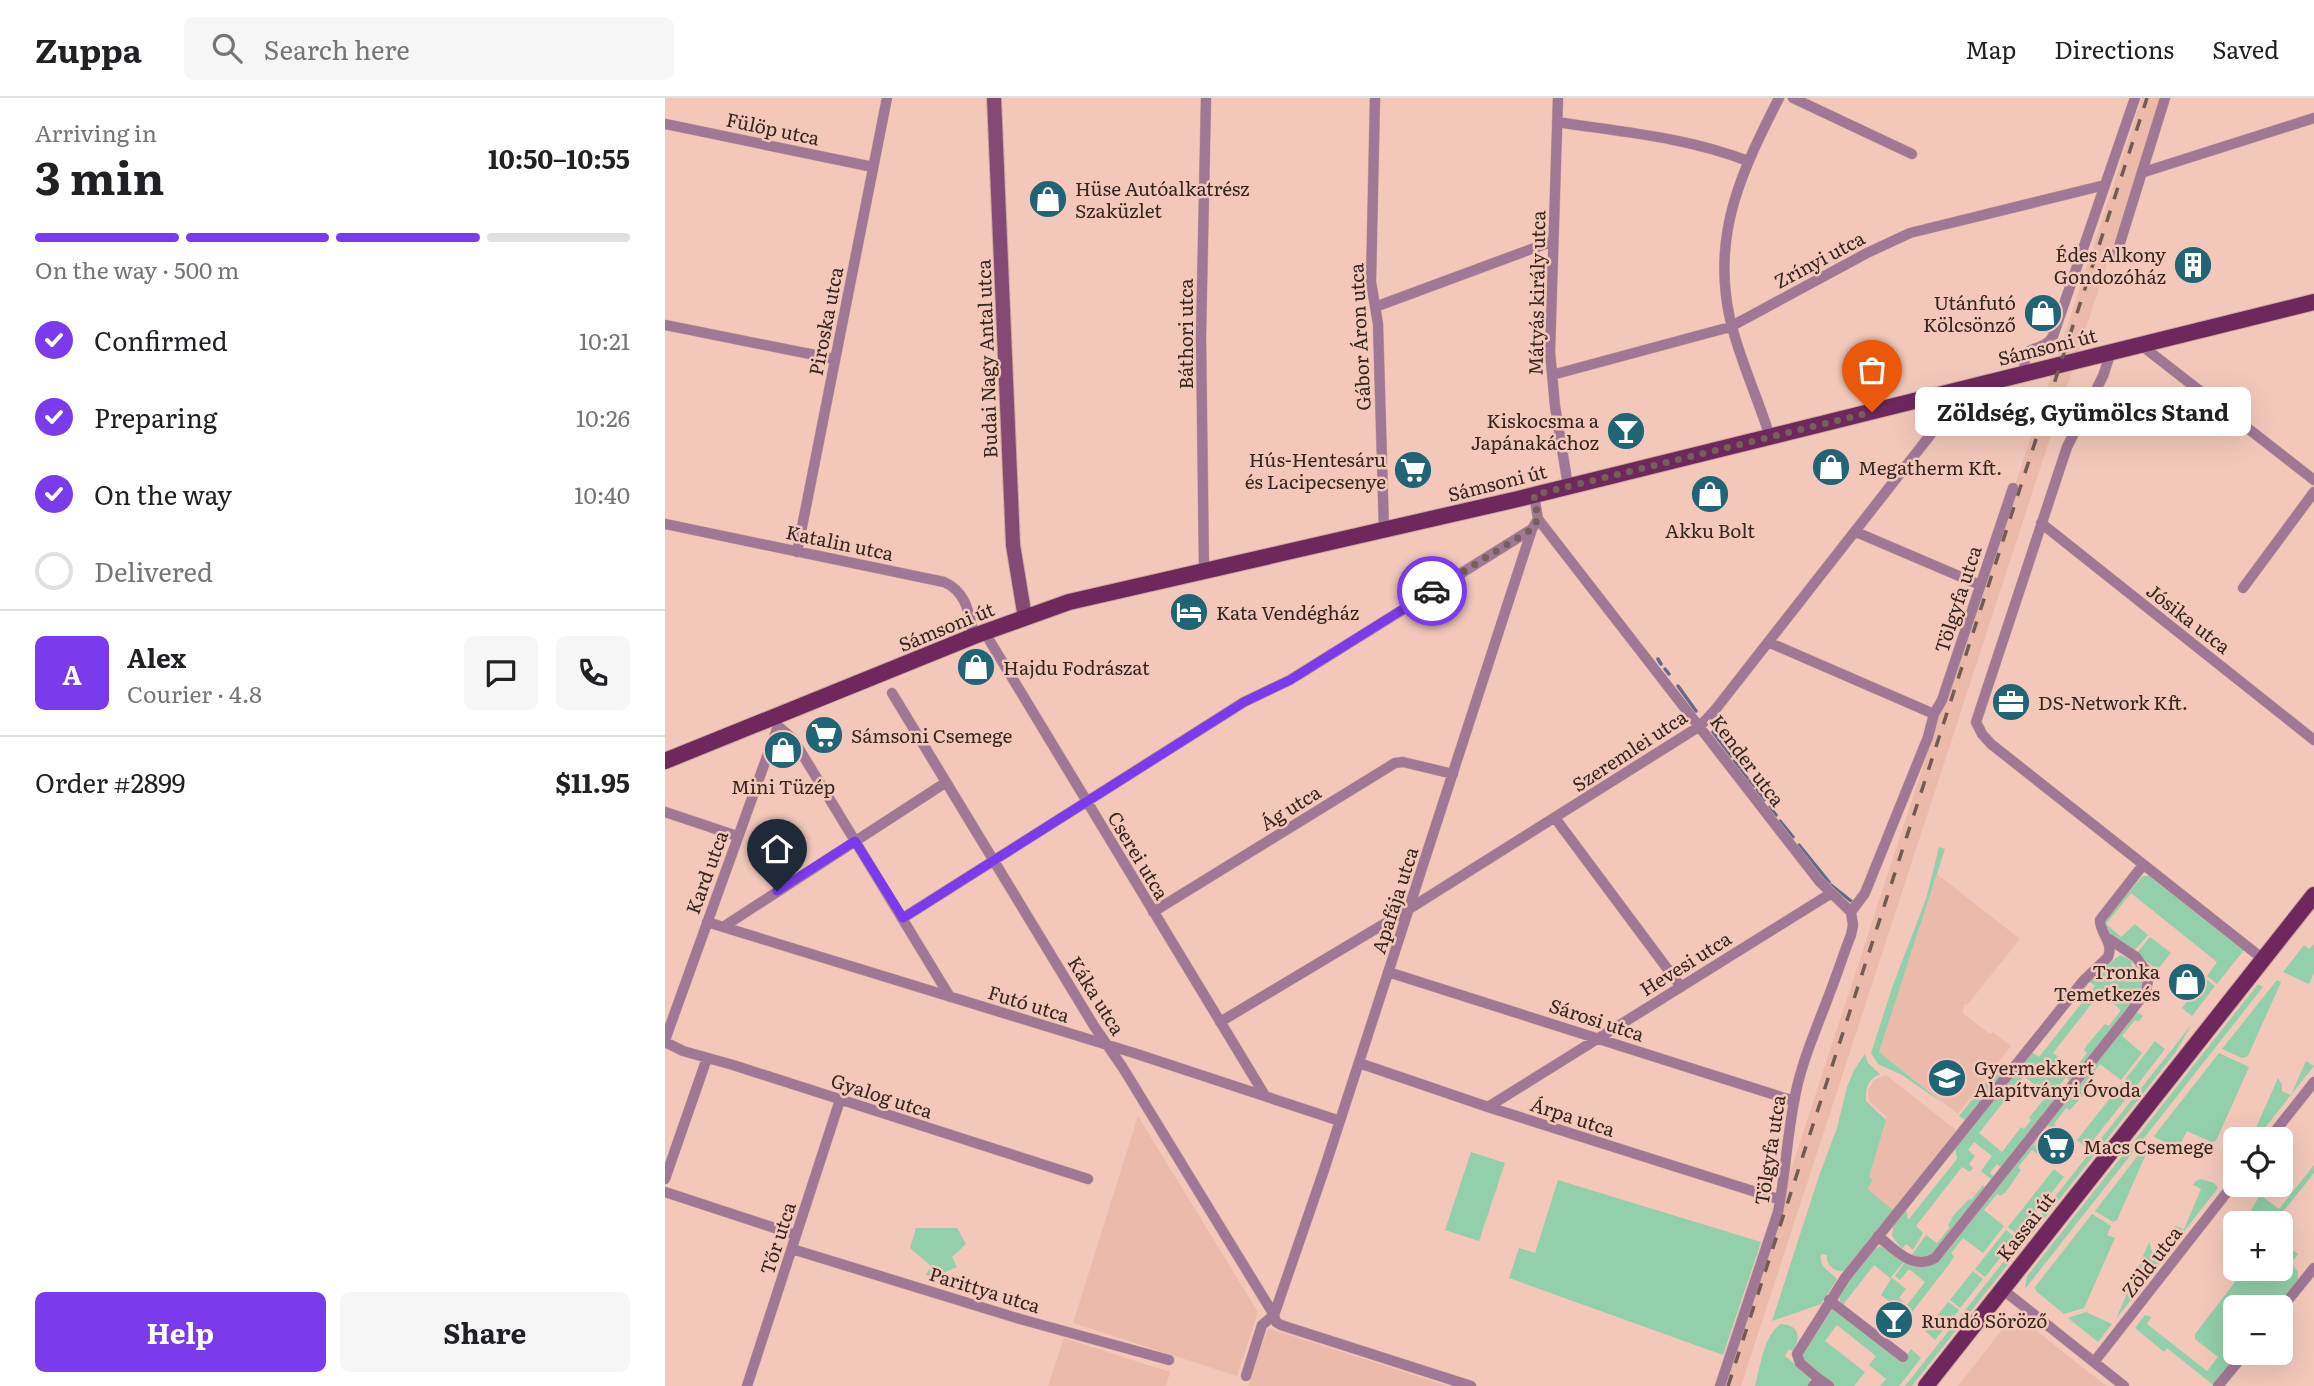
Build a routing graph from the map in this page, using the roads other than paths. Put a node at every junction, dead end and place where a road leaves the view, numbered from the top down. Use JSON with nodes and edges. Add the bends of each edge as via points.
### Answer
{"nodes":[{"id":1,"x":887,"y":98,"type":"edge"},
{"id":2,"x":994,"y":98,"type":"edge"},
{"id":3,"x":1206,"y":98,"type":"edge"},
{"id":4,"x":1375,"y":98,"type":"edge"},
{"id":5,"x":1558,"y":98,"type":"edge"},
{"id":6,"x":1779,"y":98,"type":"edge"},
{"id":7,"x":1793,"y":98,"type":"edge"},
{"id":8,"x":2135,"y":98,"type":"edge"},
{"id":9,"x":2165,"y":98,"type":"edge"},
{"id":10,"x":2314,"y":118,"type":"edge"},
{"id":11,"x":1557,"y":122,"type":"junction"},
{"id":12,"x":665,"y":124,"type":"edge"},
{"id":13,"x":1912,"y":154,"type":"dead end"},
{"id":14,"x":1748,"y":161,"type":"junction"},
{"id":15,"x":873,"y":167,"type":"junction"},
{"id":16,"x":2144,"y":172,"type":"junction"},
{"id":17,"x":2105,"y":185,"type":"junction"},
{"id":18,"x":1553,"y":241,"type":"junction"},
{"id":19,"x":2115,"y":259,"type":"dead end"},
{"id":20,"x":2314,"y":302,"type":"edge"},
{"id":21,"x":1375,"y":307,"type":"junction"},
{"id":22,"x":665,"y":325,"type":"edge"},
{"id":23,"x":1732,"y":326,"type":"junction"},
{"id":24,"x":2141,"y":345,"type":"junction"},
{"id":25,"x":2111,"y":352,"type":"junction"},
{"id":26,"x":835,"y":359,"type":"junction"},
{"id":27,"x":2024,"y":374,"type":"junction"},
{"id":28,"x":1552,"y":375,"type":"junction"},
{"id":29,"x":1947,"y":393,"type":"junction"},
{"id":30,"x":1770,"y":437,"type":"junction"},
{"id":31,"x":2314,"y":480,"type":"edge"},
{"id":32,"x":1568,"y":486,"type":"junction"},
{"id":33,"x":2013,"y":488,"type":"dead end"},
{"id":34,"x":2314,"y":492,"type":"edge"},
{"id":35,"x":1534,"y":495,"type":"junction"},
{"id":36,"x":1538,"y":519,"type":"junction"},
{"id":37,"x":2041,"y":523,"type":"junction"},
{"id":38,"x":665,"y":524,"type":"edge"},
{"id":39,"x":1532,"y":529,"type":"junction"},
{"id":40,"x":1384,"y":531,"type":"junction"},
{"id":41,"x":1856,"y":531,"type":"junction"},
{"id":42,"x":797,"y":552,"type":"junction"},
{"id":43,"x":1204,"y":570,"type":"junction"},
{"id":44,"x":1980,"y":585,"type":"junction"},
{"id":45,"x":2243,"y":588,"type":"dead end"},
{"id":46,"x":1025,"y":618,"type":"junction"},
{"id":47,"x":980,"y":634,"type":"junction"},
{"id":48,"x":1768,"y":642,"type":"junction"},
{"id":49,"x":892,"y":693,"type":"dead end"},
{"id":50,"x":1934,"y":715,"type":"junction"},
{"id":51,"x":776,"y":722,"type":"junction"},
{"id":52,"x":1700,"y":726,"type":"junction"},
{"id":53,"x":2314,"y":740,"type":"edge"},
{"id":54,"x":665,"y":761,"type":"edge"},
{"id":55,"x":1453,"y":774,"type":"junction"},
{"id":56,"x":945,"y":783,"type":"junction"},
{"id":57,"x":1086,"y":802,"type":"junction"},
{"id":58,"x":665,"y":812,"type":"edge"},
{"id":59,"x":1555,"y":818,"type":"junction"},
{"id":60,"x":737,"y":836,"type":"junction"},
{"id":61,"x":855,"y":841,"type":"junction"},
{"id":62,"x":993,"y":861,"type":"junction"},
{"id":63,"x":2143,"y":865,"type":"junction"},
{"id":64,"x":1830,"y":894,"type":"junction"},
{"id":65,"x":2314,"y":895,"type":"edge"},
{"id":66,"x":1409,"y":909,"type":"junction"},
{"id":67,"x":1153,"y":912,"type":"junction"},
{"id":68,"x":1852,"y":916,"type":"junction"},
{"id":69,"x":903,"y":918,"type":"junction"},
{"id":70,"x":707,"y":922,"type":"junction"},
{"id":71,"x":723,"y":927,"type":"junction"},
{"id":72,"x":2106,"y":937,"type":"junction"},
{"id":73,"x":2263,"y":959,"type":"junction"},
{"id":74,"x":1388,"y":972,"type":"junction"},
{"id":75,"x":1681,"y":986,"type":"junction"},
{"id":76,"x":950,"y":997,"type":"junction"},
{"id":77,"x":1220,"y":1022,"type":"junction"},
{"id":78,"x":1598,"y":1038,"type":"junction"},
{"id":79,"x":665,"y":1041,"type":"edge"},
{"id":80,"x":1107,"y":1045,"type":"junction"},
{"id":81,"x":707,"y":1058,"type":"junction"},
{"id":82,"x":1359,"y":1063,"type":"junction"},
{"id":83,"x":2314,"y":1082,"type":"edge"},
{"id":84,"x":1264,"y":1094,"type":"junction"},
{"id":85,"x":840,"y":1100,"type":"junction"},
{"id":86,"x":1794,"y":1101,"type":"junction"},
{"id":87,"x":1487,"y":1107,"type":"junction"},
{"id":88,"x":1340,"y":1121,"type":"junction"},
{"id":89,"x":2278,"y":1127,"type":"edge"},
{"id":90,"x":665,"y":1179,"type":"edge"},
{"id":91,"x":1089,"y":1179,"type":"dead end"},
{"id":92,"x":665,"y":1192,"type":"edge"},
{"id":93,"x":2223,"y":1197,"type":"edge"},
{"id":94,"x":1778,"y":1199,"type":"junction"},
{"id":95,"x":796,"y":1235,"type":"junction"},
{"id":96,"x":1878,"y":1236,"type":"junction"},
{"id":97,"x":792,"y":1249,"type":"junction"},
{"id":98,"x":2313,"y":1271,"type":"edge"},
{"id":99,"x":2002,"y":1289,"type":"junction"},
{"id":100,"x":2293,"y":1295,"type":"edge"},
{"id":101,"x":1829,"y":1300,"type":"junction"},
{"id":102,"x":1274,"y":1315,"type":"junction"},
{"id":103,"x":1903,"y":1357,"type":"dead end"},
{"id":104,"x":1169,"y":1360,"type":"dead end"},
{"id":105,"x":2094,"y":1362,"type":"junction"},
{"id":106,"x":2235,"y":1365,"type":"edge"},
{"id":107,"x":1246,"y":1376,"type":"dead end"},
{"id":108,"x":1816,"y":1382,"type":"edge"},
{"id":109,"x":747,"y":1386,"type":"edge"},
{"id":110,"x":1471,"y":1386,"type":"edge"},
{"id":111,"x":1720,"y":1386,"type":"edge"},
{"id":112,"x":1829,"y":1386,"type":"edge"},
{"id":113,"x":1926,"y":1386,"type":"edge"},
{"id":114,"x":2124,"y":1386,"type":"edge"},
{"id":115,"x":2218,"y":1386,"type":"edge"}],
"edges":[{"from":1,"to":15,"type":"street","name":"Piroska utca"},
{"from":2,"to":46,"type":"street","name":"Budai Nagy Antal utca","via":[[1013,545]]},
{"from":3,"to":43,"type":"street","name":"Báthori utca","via":[[1201,337]]},
{"from":4,"to":21,"type":"street","name":"Gábor Áron utca","via":[[1371,282]]},
{"from":5,"to":11,"type":"street","name":"Mátyás király utca"},
{"from":6,"to":14,"type":"street"},
{"from":7,"to":13,"type":"street"},
{"from":8,"to":17,"type":"street"},
{"from":9,"to":16,"type":"street"},
{"from":10,"to":16,"type":"street"},
{"from":11,"to":14,"type":"street","via":[[1674,139]]},
{"from":11,"to":18,"type":"street","name":"Mátyás király utca"},
{"from":12,"to":15,"type":"street","name":"Fülöp utca"},
{"from":14,"to":23,"type":"street","via":[[1735,194],[1727,242]]},
{"from":15,"to":26,"type":"street","name":"Piroska utca"},
{"from":16,"to":19,"type":"street"},
{"from":17,"to":23,"type":"street","name":"Zrínyi utca","via":[[1897,238]]},
{"from":17,"to":27,"type":"street","via":[[2053,336],[2046,345],[2025,354]]},
{"from":18,"to":21,"type":"street"},
{"from":18,"to":28,"type":"street","name":"Mátyás király utca"},
{"from":20,"to":24,"type":"main road","name":"Sámsoni út"},
{"from":21,"to":40,"type":"street","name":"Gábor Áron utca"},
{"from":22,"to":26,"type":"street"},
{"from":23,"to":28,"type":"street","name":"Zrínyi utca"},
{"from":23,"to":30,"type":"street"},
{"from":24,"to":25,"type":"main road","name":"Sámsoni út"},
{"from":24,"to":31,"type":"street"},
{"from":25,"to":27,"type":"main road","name":"Sámsoni út"},
{"from":25,"to":37,"type":"street","via":[[2070,439]]},
{"from":26,"to":42,"type":"street","name":"Piroska utca"},
{"from":27,"to":29,"type":"main road","name":"Sámsoni út"},
{"from":28,"to":32,"type":"street","name":"Mátyás király utca"},
{"from":29,"to":30,"type":"main road","name":"Sámsoni út"},
{"from":29,"to":41,"type":"street","name":"Szeremlei utca","via":[[1945,416]]},
{"from":30,"to":32,"type":"main road","name":"Sámsoni út"},
{"from":32,"to":35,"type":"main road","name":"Sámsoni út"},
{"from":33,"to":44,"type":"street","name":"Tölgyfa utca"},
{"from":34,"to":45,"type":"street"},
{"from":35,"to":36,"type":"street"},
{"from":35,"to":40,"type":"main road","name":"Sámsoni út"},
{"from":36,"to":39,"type":"street","name":"Apafája utca"},
{"from":36,"to":52,"type":"street","name":"Kender utca"},
{"from":37,"to":53,"type":"street","name":"Jósika utca"},
{"from":37,"to":63,"type":"street","via":[[1976,722],[1987,741]]},
{"from":38,"to":42,"type":"street","name":"Katalin utca"},
{"from":39,"to":55,"type":"street","name":"Apafája utca"},
{"from":39,"to":57,"type":"street"},
{"from":40,"to":43,"type":"main road","name":"Sámsoni út"},
{"from":41,"to":44,"type":"street"},
{"from":41,"to":48,"type":"street","name":"Szeremlei utca"},
{"from":42,"to":47,"type":"street","name":"Katalin utca","via":[[948,583],[965,601]]},
{"from":43,"to":46,"type":"main road","name":"Sámsoni út","via":[[1069,602]]},
{"from":44,"to":50,"type":"street","name":"Tölgyfa utca"},
{"from":46,"to":47,"type":"main road","name":"Sámsoni út"},
{"from":47,"to":51,"type":"main road","name":"Sámsoni út"},
{"from":47,"to":57,"type":"street","name":"Cserei utca"},
{"from":48,"to":50,"type":"street"},
{"from":48,"to":52,"type":"street","name":"Szeremlei utca"},
{"from":49,"to":56,"type":"street","name":"Káka utca"},
{"from":50,"to":68,"type":"street","name":"Tölgyfa utca","via":[[1869,884]]},
{"from":51,"to":54,"type":"main road","name":"Sámsoni út"},
{"from":51,"to":60,"type":"street","name":"Kard utca"},
{"from":51,"to":61,"type":"street","via":[[793,739]]},
{"from":52,"to":59,"type":"street","name":"Szeremlei utca"},
{"from":52,"to":64,"type":"street","name":"Kender utca"},
{"from":55,"to":66,"type":"street","name":"Apafája utca"},
{"from":55,"to":67,"type":"street","name":"Ág utca","via":[[1395,763]]},
{"from":56,"to":61,"type":"street"},
{"from":56,"to":62,"type":"street","name":"Káka utca"},
{"from":57,"to":62,"type":"street"},
{"from":57,"to":67,"type":"street","name":"Cserei utca"},
{"from":58,"to":60,"type":"street"},
{"from":59,"to":66,"type":"street","name":"Szeremlei utca"},
{"from":59,"to":75,"type":"street"},
{"from":60,"to":70,"type":"street","name":"Kard utca"},
{"from":61,"to":69,"type":"street"},
{"from":61,"to":71,"type":"street"},
{"from":62,"to":69,"type":"street"},
{"from":62,"to":80,"type":"street","name":"Káka utca"},
{"from":63,"to":72,"type":"street","via":[[2101,917]]},
{"from":63,"to":73,"type":"street"},
{"from":64,"to":68,"type":"street","name":"Kender utca"},
{"from":64,"to":75,"type":"street","name":"Hevesi utca"},
{"from":65,"to":73,"type":"main road","name":"Kassai út"},
{"from":66,"to":74,"type":"street","name":"Apafája utca"},
{"from":66,"to":77,"type":"street","name":"Szeremlei utca"},
{"from":67,"to":77,"type":"street","name":"Cserei utca"},
{"from":68,"to":86,"type":"street","name":"Tölgyfa utca","via":[[1851,935]]},
{"from":69,"to":76,"type":"street"},
{"from":70,"to":71,"type":"street","name":"Futó utca"},
{"from":70,"to":79,"type":"street","name":"Kard utca"},
{"from":71,"to":76,"type":"street","name":"Futó utca"},
{"from":72,"to":96,"type":"street","via":[[2108,957],[2084,980]]},
{"from":72,"to":96,"type":"street","via":[[2146,968],[2150,979],[2144,994],[1935,1258],[1913,1262]]},
{"from":73,"to":99,"type":"main road","name":"Kassai út"},
{"from":74,"to":78,"type":"street","name":"Sárosi utca"},
{"from":74,"to":82,"type":"street","name":"Apafája utca"},
{"from":75,"to":78,"type":"street","name":"Hevesi utca"},
{"from":76,"to":80,"type":"street","name":"Futó utca"},
{"from":77,"to":84,"type":"street","name":"Cserei utca"},
{"from":78,"to":86,"type":"street","name":"Sárosi utca"},
{"from":78,"to":87,"type":"street","name":"Hevesi utca"},
{"from":79,"to":81,"type":"street","name":"Gyalog utca"},
{"from":80,"to":84,"type":"street","name":"Futó utca"},
{"from":80,"to":102,"type":"street","name":"Káka utca"},
{"from":81,"to":85,"type":"street","name":"Gyalog utca"},
{"from":81,"to":90,"type":"street"},
{"from":82,"to":87,"type":"street","name":"Árpa utca"},
{"from":82,"to":88,"type":"street","name":"Apafája utca"},
{"from":83,"to":89,"type":"street"},
{"from":84,"to":88,"type":"street","name":"Futó utca"},
{"from":85,"to":91,"type":"street","name":"Gyalog utca"},
{"from":85,"to":95,"type":"street","name":"Tőr utca"},
{"from":86,"to":94,"type":"street","name":"Tölgyfa utca"},
{"from":87,"to":94,"type":"street","name":"Árpa utca"},
{"from":88,"to":102,"type":"street","name":"Apafája utca"},
{"from":92,"to":95,"type":"street"},
{"from":93,"to":105,"type":"street","name":"Zöld utca"},
{"from":94,"to":111,"type":"street","name":"Tölgyfa utca","via":[[1778,1212]]},
{"from":95,"to":97,"type":"street","name":"Tőr utca"},
{"from":96,"to":101,"type":"street"},
{"from":97,"to":104,"type":"street","name":"Parittya utca"},
{"from":97,"to":109,"type":"street","name":"Tőr utca"},
{"from":98,"to":100,"type":"street"},
{"from":99,"to":105,"type":"street"},
{"from":99,"to":113,"type":"main road","name":"Kassai út"},
{"from":101,"to":103,"type":"street"},
{"from":101,"to":108,"type":"street","via":[[1797,1354]]},
{"from":102,"to":107,"type":"street","name":"Apafája utca","via":[[1262,1325]]},
{"from":102,"to":110,"type":"street","via":[[1281,1325]]},
{"from":105,"to":114,"type":"street"},
{"from":106,"to":115,"type":"street"},
{"from":108,"to":112,"type":"street"}]}
